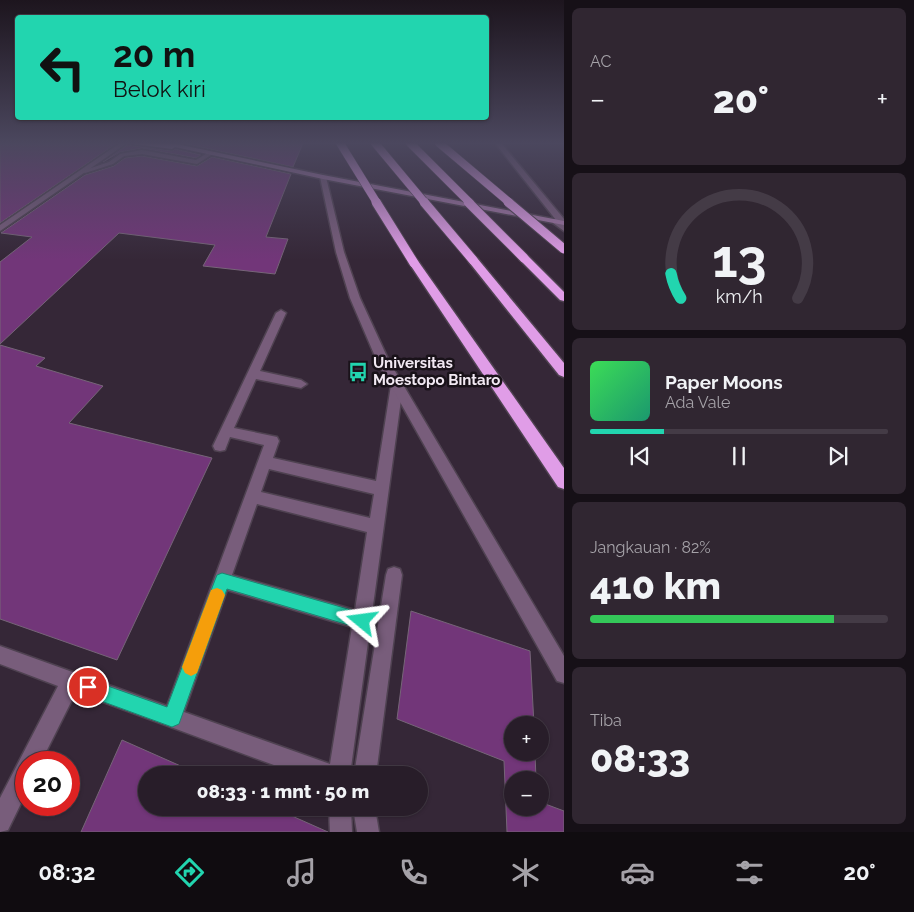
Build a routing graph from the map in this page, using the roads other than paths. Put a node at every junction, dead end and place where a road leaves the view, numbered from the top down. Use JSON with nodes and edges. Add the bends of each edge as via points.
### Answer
{"nodes":[{"id":1,"x":69,"y":182,"type":"edge"},
{"id":2,"x":324,"y":182,"type":"edge"},
{"id":3,"x":348,"y":182,"type":"edge"},
{"id":4,"x":364,"y":182,"type":"edge"},
{"id":5,"x":407,"y":182,"type":"edge"},
{"id":6,"x":448,"y":182,"type":"edge"},
{"id":7,"x":485,"y":182,"type":"edge"},
{"id":8,"x":529,"y":182,"type":"edge"},
{"id":9,"x":562,"y":224,"type":"edge"},
{"id":10,"x":0,"y":229,"type":"edge"},
{"id":11,"x":564,"y":249,"type":"edge"},
{"id":12,"x":564,"y":298,"type":"edge"},
{"id":13,"x":281,"y":312,"type":"dead end"},
{"id":14,"x":564,"y":372,"type":"edge"},
{"id":15,"x":253,"y":374,"type":"junction"},
{"id":16,"x":301,"y":384,"type":"dead end"},
{"id":17,"x":397,"y":385,"type":"junction"},
{"id":18,"x":226,"y":431,"type":"junction"},
{"id":19,"x":220,"y":446,"type":"dead end"},
{"id":20,"x":265,"y":462,"type":"junction"},
{"id":21,"x":564,"y":482,"type":"edge"},
{"id":22,"x":382,"y":489,"type":"junction"},
{"id":23,"x":252,"y":496,"type":"junction"},
{"id":24,"x":376,"y":527,"type":"junction"},
{"id":25,"x":394,"y":575,"type":"dead end"},
{"id":26,"x":222,"y":580,"type":"junction"},
{"id":27,"x":362,"y":621,"type":"junction"},
{"id":28,"x":0,"y":655,"type":"edge"},
{"id":29,"x":564,"y":674,"type":"edge"},
{"id":30,"x":72,"y":681,"type":"junction"},
{"id":31,"x":172,"y":718,"type":"junction"},
{"id":32,"x":36,"y":751,"type":"edge"},
{"id":33,"x":305,"y":766,"type":"edge"},
{"id":34,"x":340,"y":766,"type":"edge"},
{"id":35,"x":366,"y":766,"type":"edge"},
{"id":36,"x":15,"y":792,"type":"edge"},
{"id":37,"x":340,"y":816,"type":"edge"},
{"id":38,"x":365,"y":816,"type":"edge"},
{"id":39,"x":0,"y":822,"type":"edge"},
{"id":40,"x":341,"y":832,"type":"edge"},
{"id":41,"x":368,"y":832,"type":"edge"}],
"edges":[{"from":1,"to":10,"type":"street"},
{"from":2,"to":17,"type":"street","via":[[340,252],[355,298],[383,362]]},
{"from":3,"to":9,"type":"main road"},
{"from":4,"to":21,"type":"highway","bridge":true,"via":[[414,263]]},
{"from":5,"to":14,"type":"highway","bridge":true},
{"from":6,"to":12,"type":"highway","bridge":true},
{"from":7,"to":11,"type":"highway","bridge":true},
{"from":8,"to":9,"type":"street"},
{"from":13,"to":15,"type":"street"},
{"from":15,"to":16,"type":"street"},
{"from":15,"to":18,"type":"street"},
{"from":17,"to":22,"type":"street"},
{"from":17,"to":29,"type":"street"},
{"from":18,"to":19,"type":"street"},
{"from":18,"to":20,"type":"street","via":[[272,442]]},
{"from":20,"to":22,"type":"street"},
{"from":20,"to":23,"type":"street"},
{"from":22,"to":24,"type":"street"},
{"from":23,"to":24,"type":"street"},
{"from":23,"to":26,"type":"street"},
{"from":24,"to":27,"type":"street"},
{"from":25,"to":35,"type":"street"},
{"from":26,"to":27,"type":"street"},
{"from":26,"to":31,"type":"street"},
{"from":27,"to":34,"type":"street"},
{"from":28,"to":30,"type":"street"},
{"from":30,"to":31,"type":"street"},
{"from":30,"to":32,"type":"street"},
{"from":31,"to":33,"type":"street"},
{"from":36,"to":39,"type":"street"},
{"from":37,"to":40,"type":"street"},
{"from":38,"to":41,"type":"street"}]}
